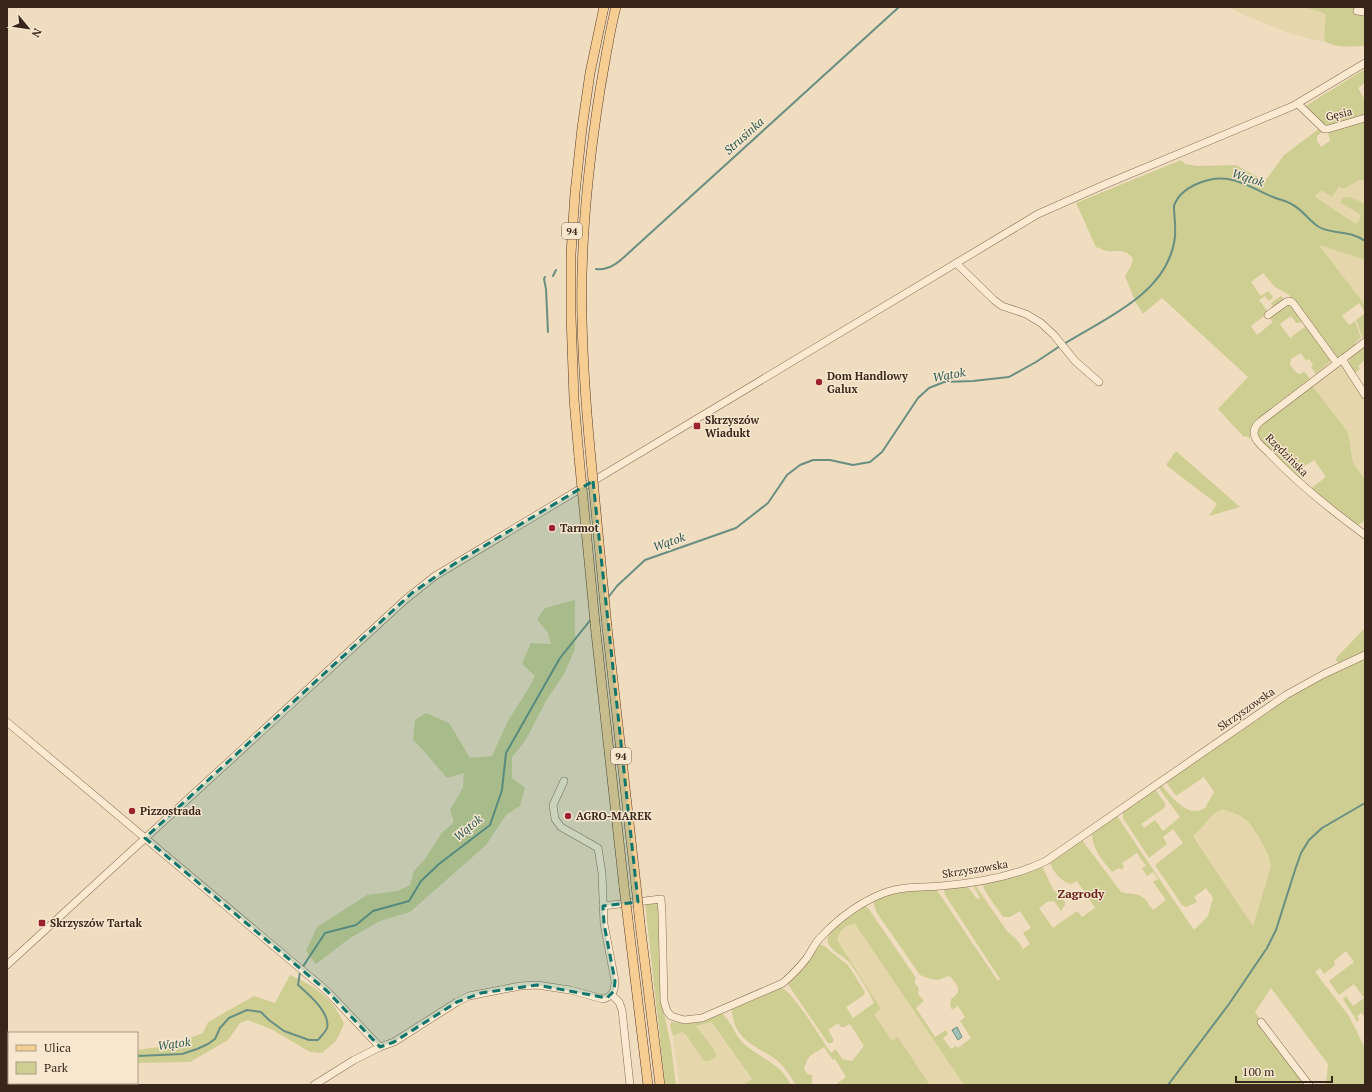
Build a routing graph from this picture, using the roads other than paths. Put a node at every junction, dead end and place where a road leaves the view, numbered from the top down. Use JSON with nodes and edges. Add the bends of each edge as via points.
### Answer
{"nodes":[{"id":1,"x":604,"y":7,"type":"edge"},
{"id":2,"x":616,"y":7,"type":"edge"},
{"id":3,"x":1356,"y":10,"type":"dead end"},
{"id":4,"x":1365,"y":12,"type":"edge"},
{"id":5,"x":1365,"y":63,"type":"edge"},
{"id":6,"x":1298,"y":104,"type":"junction"},
{"id":7,"x":1365,"y":118,"type":"edge"},
{"id":8,"x":956,"y":263,"type":"junction"},
{"id":9,"x":1268,"y":315,"type":"dead end"},
{"id":10,"x":1365,"y":342,"type":"edge"},
{"id":11,"x":1339,"y":361,"type":"junction"},
{"id":12,"x":1099,"y":382,"type":"dead end"},
{"id":13,"x":1365,"y":395,"type":"edge"},
{"id":14,"x":1365,"y":535,"type":"edge"},
{"id":15,"x":1365,"y":655,"type":"edge"},
{"id":16,"x":7,"y":722,"type":"edge"},
{"id":17,"x":564,"y":781,"type":"dead end"},
{"id":18,"x":145,"y":838,"type":"junction"},
{"id":19,"x":603,"y":906,"type":"junction"},
{"id":20,"x":7,"y":965,"type":"edge"},
{"id":21,"x":612,"y":995,"type":"junction"},
{"id":22,"x":1261,"y":1022,"type":"dead end"},
{"id":23,"x":380,"y":1047,"type":"junction"},
{"id":24,"x":314,"y":1085,"type":"edge"},
{"id":25,"x":630,"y":1085,"type":"edge"},
{"id":26,"x":648,"y":1085,"type":"edge"},
{"id":27,"x":660,"y":1085,"type":"edge"},
{"id":28,"x":1310,"y":1085,"type":"edge"}],
"edges":[{"from":1,"to":26,"type":"main road","number":"94","bridge":true,"via":[[590,73],[575,193],[571,246],[573,392],[596,634]]},
{"from":2,"to":27,"type":"main road","number":"94","bridge":true,"via":[[610,29],[594,129],[586,195],[582,318],[585,396],[607,627]]},
{"from":3,"to":4,"type":"street"},
{"from":5,"to":6,"type":"street"},
{"from":6,"to":7,"type":"street","name":"Gęsia","via":[[1324,129]]},
{"from":6,"to":8,"type":"street","via":[[1054,206]]},
{"from":8,"to":12,"type":"street","via":[[1002,306],[1026,314],[1041,323],[1075,361]]},
{"from":8,"to":18,"type":"street","via":[[435,576],[406,599]]},
{"from":9,"to":11,"type":"street","via":[[1290,301]]},
{"from":10,"to":11,"type":"street","name":"Rzędzińska"},
{"from":11,"to":13,"type":"street"},
{"from":11,"to":14,"type":"street","name":"Rzędzińska","via":[[1261,421],[1256,426],[1254,436],[1301,485]]},
{"from":15,"to":19,"type":"street","name":"Skrzyszowska","via":[[1286,695],[1046,861],[1028,870],[987,881],[884,893],[839,920],[821,937],[806,959],[783,983],[702,1018],[684,1020],[671,1016],[667,1011],[664,1001],[661,899]]},
{"from":16,"to":18,"type":"street"},
{"from":17,"to":19,"type":"street","via":[[553,805],[555,818],[561,827],[598,848]]},
{"from":18,"to":20,"type":"street"},
{"from":18,"to":23,"type":"street","via":[[327,991]]},
{"from":19,"to":21,"type":"street","via":[[615,982]]},
{"from":21,"to":23,"type":"street","via":[[602,999],[570,990],[537,985],[481,993],[457,1002],[394,1042]]},
{"from":21,"to":25,"type":"street","via":[[622,1010]]},
{"from":22,"to":28,"type":"street"},
{"from":23,"to":24,"type":"street"}]}
